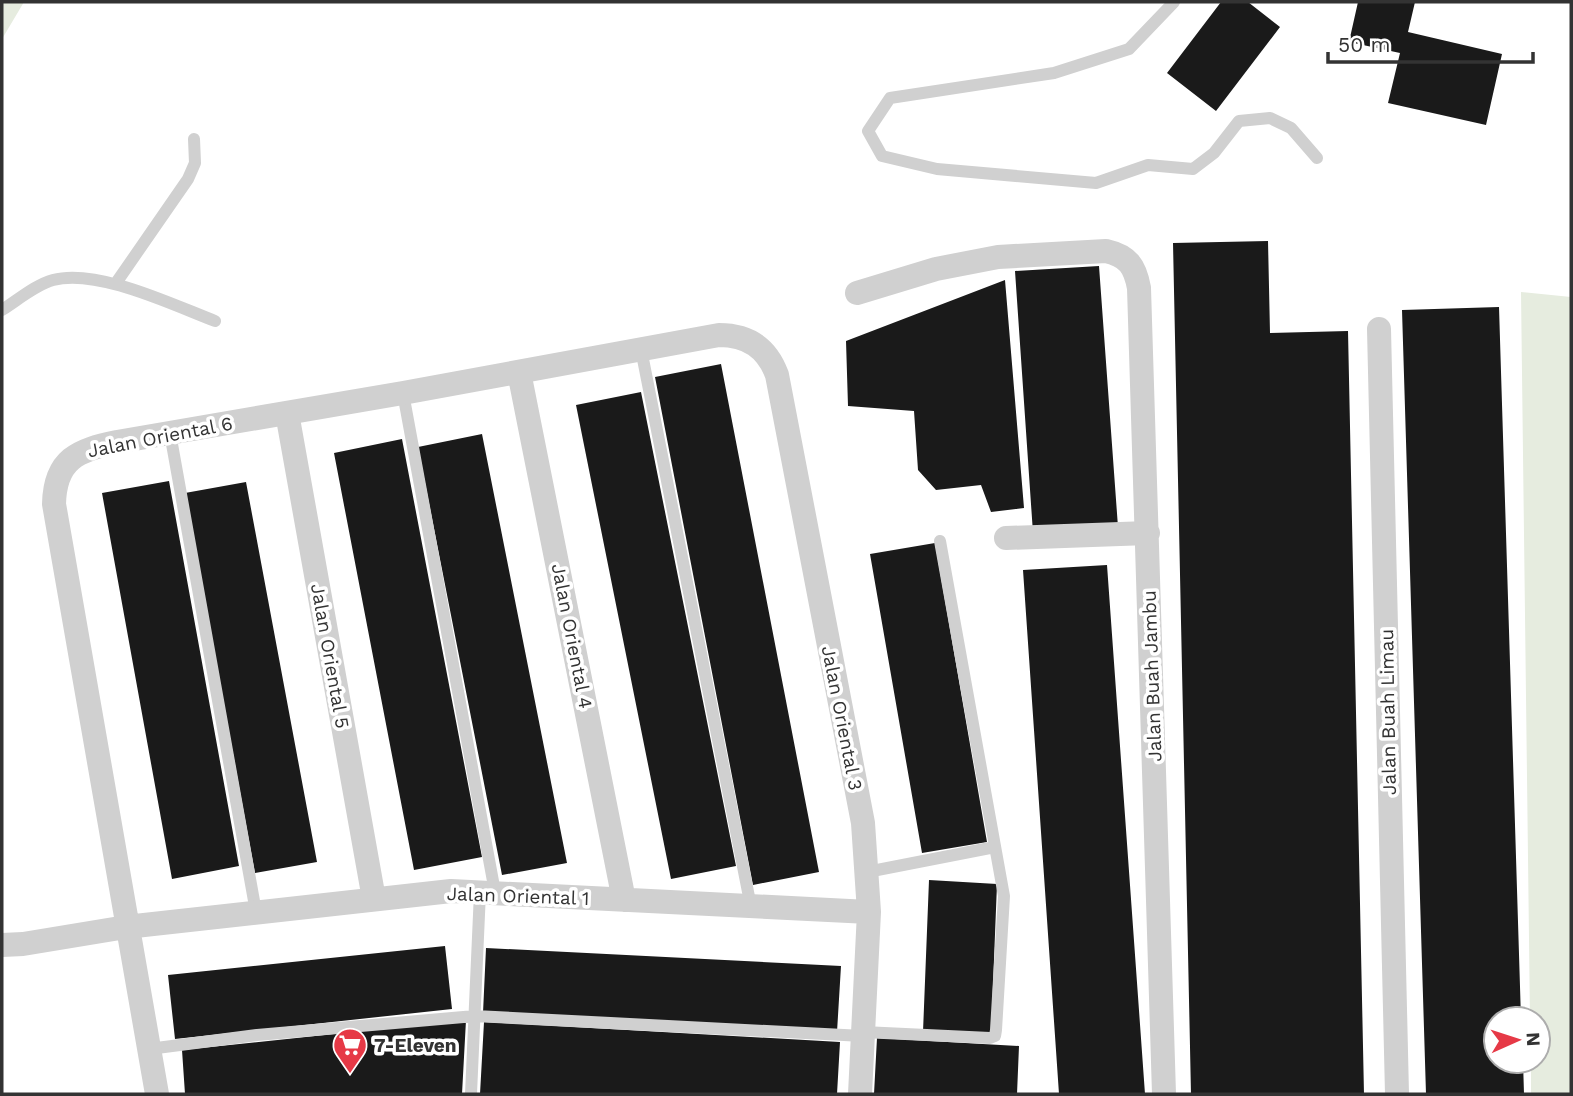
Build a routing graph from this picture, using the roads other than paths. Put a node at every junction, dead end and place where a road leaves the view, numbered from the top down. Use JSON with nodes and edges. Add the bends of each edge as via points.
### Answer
{"nodes":[{"id":1,"x":1174,"y":2,"type":"edge"},
{"id":2,"x":194,"y":139,"type":"dead end"},
{"id":3,"x":1317,"y":158,"type":"dead end"},
{"id":4,"x":116,"y":284,"type":"junction"},
{"id":5,"x":857,"y":293,"type":"dead end"},
{"id":6,"x":2,"y":310,"type":"edge"},
{"id":7,"x":215,"y":321,"type":"dead end"},
{"id":8,"x":1379,"y":329,"type":"dead end"},
{"id":9,"x":641,"y":349,"type":"junction"},
{"id":10,"x":762,"y":349,"type":"joint"},
{"id":11,"x":519,"y":372,"type":"junction"},
{"id":12,"x":403,"y":393,"type":"junction"},
{"id":13,"x":287,"y":413,"type":"junction"},
{"id":14,"x":170,"y":433,"type":"junction"},
{"id":15,"x":1148,"y":533,"type":"junction"},
{"id":16,"x":1006,"y":538,"type":"dead end"},
{"id":17,"x":940,"y":541,"type":"dead end"},
{"id":18,"x":995,"y":847,"type":"junction"},
{"id":19,"x":867,"y":872,"type":"junction"},
{"id":20,"x":488,"y":892,"type":"junction"},
{"id":21,"x":374,"y":900,"type":"junction"},
{"id":22,"x":624,"y":900,"type":"junction"},
{"id":23,"x":751,"y":906,"type":"junction"},
{"id":24,"x":256,"y":912,"type":"junction"},
{"id":25,"x":869,"y":912,"type":"junction"},
{"id":26,"x":127,"y":926,"type":"junction"},
{"id":27,"x":2,"y":945,"type":"edge"},
{"id":28,"x":475,"y":1016,"type":"junction"},
{"id":29,"x":863,"y":1034,"type":"junction"},
{"id":30,"x":149,"y":1049,"type":"junction"},
{"id":31,"x":157,"y":1094,"type":"edge"},
{"id":32,"x":471,"y":1094,"type":"edge"},
{"id":33,"x":860,"y":1094,"type":"edge"},
{"id":34,"x":1164,"y":1094,"type":"edge"},
{"id":35,"x":1397,"y":1094,"type":"edge"}],
"edges":[{"from":1,"to":3,"type":"lane","via":[[1129,50],[1055,73],[890,98],[868,131],[881,156],[937,169],[1096,183],[1148,165],[1193,169],[1214,153],[1239,121],[1270,118],[1291,128]]},
{"from":2,"to":4,"type":"lane","via":[[195,163],[188,179]]},
{"from":4,"to":6,"type":"lane","via":[[53,280]]},
{"from":4,"to":7,"type":"lane"},
{"from":5,"to":15,"type":"street","name":"Jalan Buah Jambu","via":[[936,269],[998,257],[1105,251],[1130,261],[1139,288]]},
{"from":8,"to":35,"type":"street","name":"Jalan Buah Limau"},
{"from":9,"to":10,"type":"street","name":"Jalan Oriental 6","via":[[735,335]]},
{"from":9,"to":11,"type":"street","name":"Jalan Oriental 6"},
{"from":9,"to":23,"type":"lane"},
{"from":10,"to":19,"type":"street","name":"Jalan Oriental 3","via":[[777,375],[863,823]]},
{"from":11,"to":12,"type":"street","name":"Jalan Oriental 6"},
{"from":11,"to":22,"type":"street","name":"Jalan Oriental 4"},
{"from":12,"to":13,"type":"street","name":"Jalan Oriental 6"},
{"from":12,"to":20,"type":"lane"},
{"from":13,"to":14,"type":"street","name":"Jalan Oriental 6"},
{"from":13,"to":21,"type":"street","name":"Jalan Oriental 5"},
{"from":14,"to":24,"type":"lane"},
{"from":14,"to":26,"type":"street","name":"Jalan Oriental 6","via":[[79,453],[67,462],[55,489]]},
{"from":15,"to":16,"type":"street"},
{"from":15,"to":34,"type":"street","name":"Jalan Buah Jambu"},
{"from":17,"to":18,"type":"lane"},
{"from":18,"to":19,"type":"lane"},
{"from":18,"to":29,"type":"lane","via":[[1004,895],[995,1035]]},
{"from":19,"to":25,"type":"street","name":"Jalan Oriental 3"},
{"from":20,"to":21,"type":"street","name":"Jalan Oriental 1","via":[[451,891]]},
{"from":20,"to":22,"type":"street","name":"Jalan Oriental 1"},
{"from":20,"to":28,"type":"lane"},
{"from":21,"to":24,"type":"street","name":"Jalan Oriental 1"},
{"from":22,"to":23,"type":"street","name":"Jalan Oriental 1"},
{"from":23,"to":25,"type":"street","name":"Jalan Oriental 1"},
{"from":24,"to":26,"type":"street","name":"Jalan Oriental 1"},
{"from":25,"to":29,"type":"street","name":"Jalan Oriental 3"},
{"from":26,"to":27,"type":"street","name":"Jalan Oriental 1"},
{"from":26,"to":30,"type":"street","name":"Jalan Oriental 6"},
{"from":28,"to":29,"type":"lane"},
{"from":28,"to":30,"type":"lane"},
{"from":28,"to":32,"type":"lane"},
{"from":29,"to":33,"type":"street","name":"Jalan Oriental 3"},
{"from":30,"to":31,"type":"street","name":"Jalan Oriental 6"}]}
